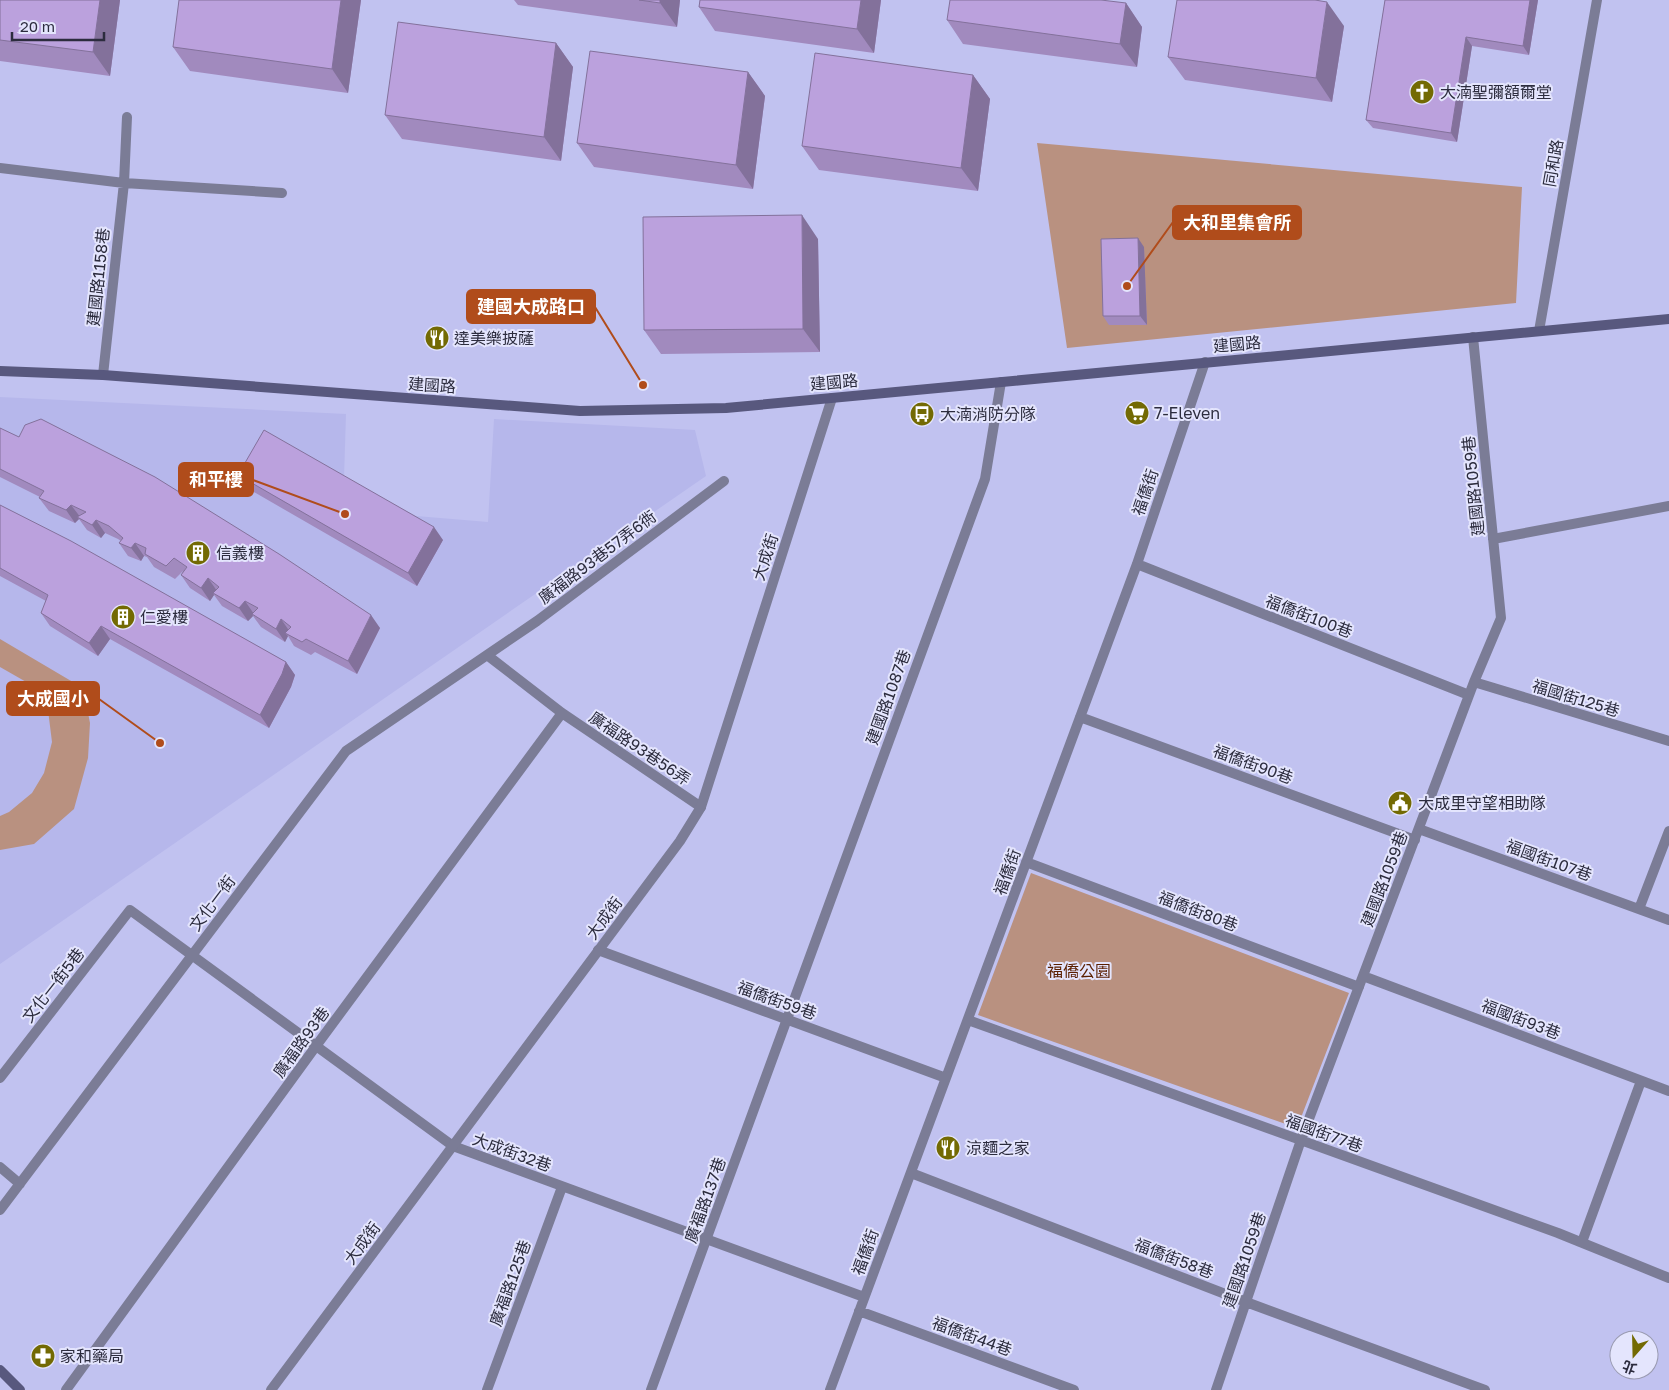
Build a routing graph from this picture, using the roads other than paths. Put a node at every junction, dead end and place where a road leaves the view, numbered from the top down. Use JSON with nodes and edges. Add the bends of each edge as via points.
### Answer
{"nodes":[{"id":1,"x":1597,"y":0,"type":"edge"},
{"id":2,"x":127,"y":117,"type":"dead end"},
{"id":3,"x":0,"y":168,"type":"edge"},
{"id":4,"x":124,"y":183,"type":"junction"},
{"id":5,"x":282,"y":193,"type":"dead end"},
{"id":6,"x":1669,"y":319,"type":"edge"},
{"id":7,"x":1539,"y":331,"type":"junction"},
{"id":8,"x":1473,"y":337,"type":"junction"},
{"id":9,"x":1205,"y":362,"type":"junction"},
{"id":10,"x":0,"y":371,"type":"edge"},
{"id":11,"x":103,"y":375,"type":"junction"},
{"id":12,"x":1001,"y":382,"type":"junction"},
{"id":13,"x":832,"y":398,"type":"junction"},
{"id":14,"x":724,"y":481,"type":"dead end"},
{"id":15,"x":1669,"y":506,"type":"edge"},
{"id":16,"x":1494,"y":539,"type":"junction"},
{"id":17,"x":1137,"y":564,"type":"junction"},
{"id":18,"x":487,"y":655,"type":"junction"},
{"id":19,"x":1474,"y":682,"type":"junction"},
{"id":20,"x":1470,"y":695,"type":"junction"},
{"id":21,"x":562,"y":714,"type":"junction"},
{"id":22,"x":1080,"y":717,"type":"junction"},
{"id":23,"x":1669,"y":742,"type":"edge"},
{"id":24,"x":701,"y":807,"type":"junction"},
{"id":25,"x":1419,"y":829,"type":"junction"},
{"id":26,"x":1669,"y":832,"type":"edge"},
{"id":27,"x":1414,"y":840,"type":"junction"},
{"id":28,"x":1026,"y":862,"type":"junction"},
{"id":29,"x":1639,"y":908,"type":"junction"},
{"id":30,"x":130,"y":910,"type":"joint"},
{"id":31,"x":1669,"y":920,"type":"edge"},
{"id":32,"x":598,"y":950,"type":"junction"},
{"id":33,"x":191,"y":956,"type":"junction"},
{"id":34,"x":1363,"y":976,"type":"junction"},
{"id":35,"x":1359,"y":987,"type":"junction"},
{"id":36,"x":786,"y":1019,"type":"junction"},
{"id":37,"x":968,"y":1020,"type":"junction"},
{"id":38,"x":316,"y":1046,"type":"junction"},
{"id":39,"x":0,"y":1078,"type":"edge"},
{"id":40,"x":946,"y":1078,"type":"junction"},
{"id":41,"x":1641,"y":1081,"type":"junction"},
{"id":42,"x":1669,"y":1091,"type":"edge"},
{"id":43,"x":1301,"y":1140,"type":"junction"},
{"id":44,"x":453,"y":1146,"type":"junction"},
{"id":45,"x":0,"y":1167,"type":"edge"},
{"id":46,"x":911,"y":1173,"type":"junction"},
{"id":47,"x":20,"y":1184,"type":"junction"},
{"id":48,"x":562,"y":1187,"type":"junction"},
{"id":49,"x":0,"y":1210,"type":"edge"},
{"id":50,"x":707,"y":1240,"type":"junction"},
{"id":51,"x":1582,"y":1242,"type":"junction"},
{"id":52,"x":1669,"y":1278,"type":"edge"},
{"id":53,"x":864,"y":1297,"type":"junction"},
{"id":54,"x":1246,"y":1302,"type":"junction"},
{"id":55,"x":860,"y":1311,"type":"junction"},
{"id":56,"x":0,"y":1370,"type":"edge"},
{"id":57,"x":20,"y":1390,"type":"edge"},
{"id":58,"x":66,"y":1390,"type":"edge"},
{"id":59,"x":271,"y":1390,"type":"edge"},
{"id":60,"x":487,"y":1390,"type":"edge"},
{"id":61,"x":651,"y":1390,"type":"edge"},
{"id":62,"x":830,"y":1390,"type":"edge"},
{"id":63,"x":1074,"y":1390,"type":"edge"},
{"id":64,"x":1216,"y":1390,"type":"edge"},
{"id":65,"x":1485,"y":1390,"type":"edge"}],
"edges":[{"from":1,"to":7,"type":"street","name":"同和路"},
{"from":2,"to":4,"type":"street","name":"建國路1158巷"},
{"from":3,"to":4,"type":"street"},
{"from":4,"to":5,"type":"street"},
{"from":4,"to":11,"type":"street","name":"建國路1158巷"},
{"from":6,"to":7,"type":"street","name":"建國路"},
{"from":7,"to":8,"type":"street","name":"建國路"},
{"from":8,"to":9,"type":"street","name":"建國路"},
{"from":8,"to":16,"type":"street","name":"建國路1059巷"},
{"from":9,"to":12,"type":"street","name":"建國路"},
{"from":9,"to":17,"type":"street","name":"福僑街"},
{"from":10,"to":11,"type":"street","name":"建國路"},
{"from":11,"to":13,"type":"street","name":"建國路","via":[[580,411],[726,408]]},
{"from":12,"to":13,"type":"street","name":"建國路"},
{"from":12,"to":36,"type":"street","name":"建國路1087巷","via":[[985,479]]},
{"from":13,"to":24,"type":"street","name":"大成街"},
{"from":14,"to":18,"type":"street","name":"廣福路93巷57弄6衖"},
{"from":15,"to":16,"type":"street"},
{"from":16,"to":19,"type":"street","name":"建國路1059巷","via":[[1501,618]]},
{"from":17,"to":20,"type":"street","name":"福僑街100巷"},
{"from":17,"to":22,"type":"street","name":"福僑街"},
{"from":18,"to":21,"type":"street","name":"廣福路93巷56弄"},
{"from":18,"to":33,"type":"street","name":"文化一街","via":[[346,751]]},
{"from":19,"to":20,"type":"street","name":"建國路1059巷"},
{"from":19,"to":23,"type":"street","name":"福國街125巷"},
{"from":20,"to":25,"type":"street","name":"建國路1059巷"},
{"from":21,"to":24,"type":"street","name":"廣福路93巷56弄"},
{"from":21,"to":38,"type":"street","name":"廣福路93巷"},
{"from":22,"to":27,"type":"street","name":"福僑街90巷"},
{"from":22,"to":28,"type":"street","name":"福僑街"},
{"from":24,"to":32,"type":"street","name":"大成街","via":[[680,841]]},
{"from":25,"to":27,"type":"street","name":"建國路1059巷"},
{"from":25,"to":29,"type":"street","name":"福國街107巷"},
{"from":26,"to":29,"type":"street"},
{"from":27,"to":34,"type":"street","name":"建國路1059巷"},
{"from":28,"to":35,"type":"street","name":"福僑街80巷"},
{"from":28,"to":37,"type":"street","name":"福僑街"},
{"from":29,"to":31,"type":"street","name":"福國街107巷"},
{"from":30,"to":33,"type":"street","name":"大成街32巷"},
{"from":30,"to":39,"type":"street","name":"文化一街5巷"},
{"from":32,"to":36,"type":"street","name":"福僑街59巷"},
{"from":32,"to":44,"type":"street","name":"大成街"},
{"from":33,"to":38,"type":"street","name":"大成街32巷"},
{"from":33,"to":47,"type":"street","name":"文化一街"},
{"from":34,"to":35,"type":"street","name":"建國路1059巷"},
{"from":34,"to":41,"type":"street","name":"福國街93巷"},
{"from":35,"to":43,"type":"street","name":"建國路1059巷"},
{"from":36,"to":40,"type":"street","name":"福僑街59巷"},
{"from":36,"to":50,"type":"street","name":"廣福路137巷"},
{"from":37,"to":40,"type":"street","name":"福僑街"},
{"from":37,"to":43,"type":"street","name":"福國街77巷"},
{"from":38,"to":44,"type":"street","name":"大成街32巷"},
{"from":38,"to":58,"type":"street","name":"廣福路93巷"},
{"from":40,"to":46,"type":"street","name":"福僑街"},
{"from":41,"to":42,"type":"street","name":"福國街93巷"},
{"from":41,"to":51,"type":"street"},
{"from":43,"to":51,"type":"street","name":"福國街77巷"},
{"from":43,"to":54,"type":"street","name":"建國路1059巷"},
{"from":44,"to":48,"type":"street","name":"大成街32巷"},
{"from":44,"to":59,"type":"street","name":"大成街"},
{"from":45,"to":47,"type":"street"},
{"from":46,"to":53,"type":"street","name":"福僑街"},
{"from":46,"to":54,"type":"street","name":"福僑街58巷"},
{"from":47,"to":49,"type":"street","name":"文化一街"},
{"from":48,"to":50,"type":"street","name":"大成街32巷"},
{"from":48,"to":60,"type":"street","name":"廣福路125巷"},
{"from":50,"to":53,"type":"street","name":"大成街32巷"},
{"from":50,"to":61,"type":"street","name":"廣福路137巷"},
{"from":51,"to":52,"type":"street","name":"福國街77巷"},
{"from":53,"to":55,"type":"street","name":"福僑街"},
{"from":54,"to":64,"type":"street","name":"建國路1059巷"},
{"from":54,"to":65,"type":"street","name":"福僑街58巷"},
{"from":55,"to":62,"type":"street","name":"福僑街"},
{"from":55,"to":63,"type":"street","name":"福僑街44巷"},
{"from":56,"to":57,"type":"street"}]}
